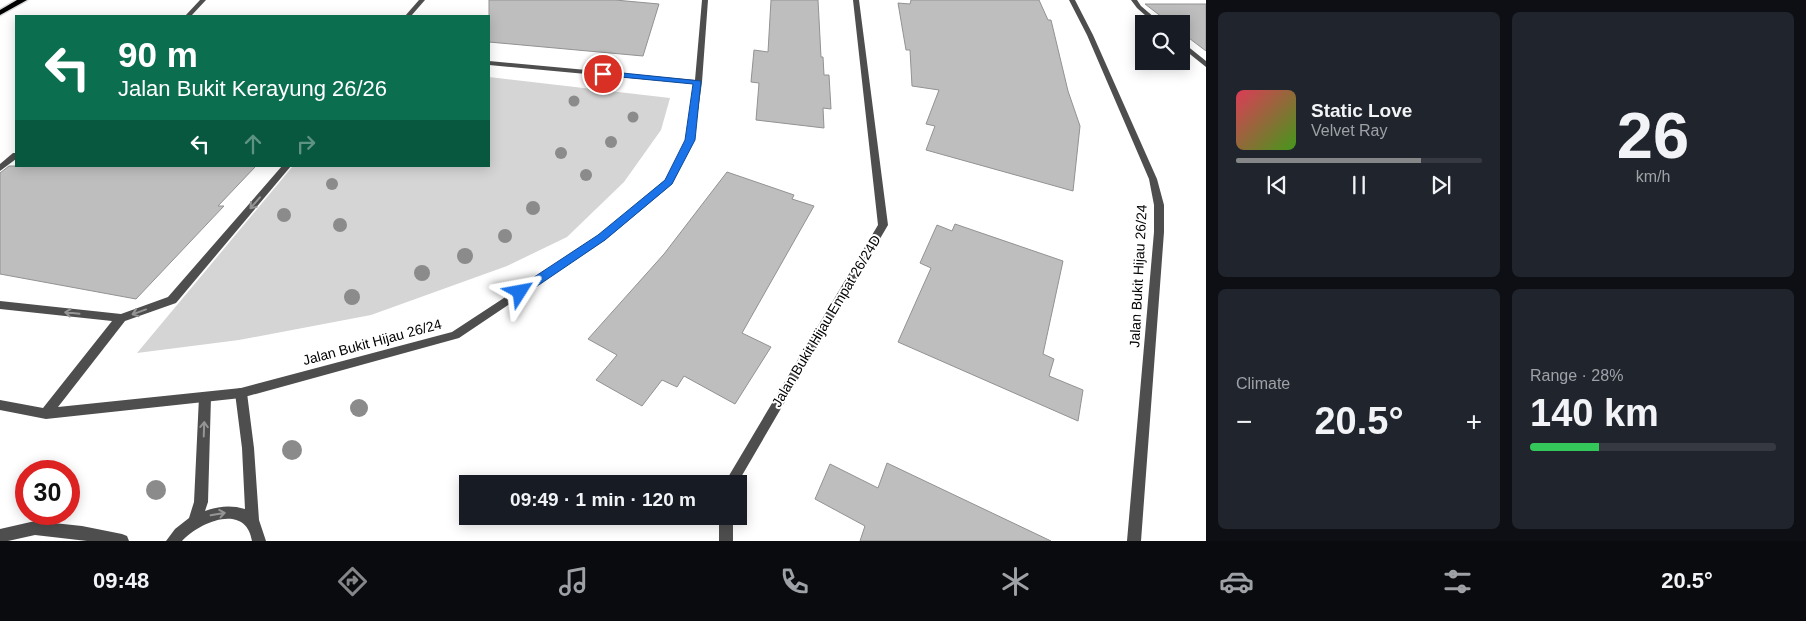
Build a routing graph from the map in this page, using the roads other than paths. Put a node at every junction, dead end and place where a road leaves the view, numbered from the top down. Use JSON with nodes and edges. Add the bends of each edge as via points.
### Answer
{"nodes":[{"id":1,"x":24,"y":0,"type":"edge"},
{"id":2,"x":203,"y":0,"type":"edge"},
{"id":3,"x":422,"y":0,"type":"edge"},
{"id":4,"x":705,"y":0,"type":"edge"},
{"id":5,"x":856,"y":0,"type":"edge"},
{"id":6,"x":1072,"y":0,"type":"edge"},
{"id":7,"x":1134,"y":0,"type":"edge"},
{"id":8,"x":0,"y":13,"type":"edge"},
{"id":9,"x":189,"y":15,"type":"edge"},
{"id":10,"x":409,"y":15,"type":"edge"},
{"id":11,"x":1148,"y":15,"type":"edge"},
{"id":12,"x":1190,"y":51,"type":"edge"},
{"id":13,"x":490,"y":63,"type":"edge"},
{"id":14,"x":1206,"y":64,"type":"edge"},
{"id":15,"x":698,"y":82,"type":"junction"},
{"id":16,"x":15,"y":156,"type":"edge"},
{"id":17,"x":286,"y":167,"type":"edge"},
{"id":18,"x":0,"y":168,"type":"edge"},
{"id":19,"x":0,"y":305,"type":"edge"},
{"id":20,"x":120,"y":318,"type":"junction"},
{"id":21,"x":242,"y":393,"type":"junction"},
{"id":22,"x":205,"y":396,"type":"junction"},
{"id":23,"x":0,"y":405,"type":"edge"},
{"id":24,"x":46,"y":414,"type":"junction"},
{"id":25,"x":735,"y":475,"type":"edge"},
{"id":26,"x":252,"y":520,"type":"junction"},
{"id":27,"x":195,"y":521,"type":"junction"},
{"id":28,"x":726,"y":525,"type":"edge"},
{"id":29,"x":0,"y":536,"type":"edge"},
{"id":30,"x":122,"y":541,"type":"edge"},
{"id":31,"x":173,"y":541,"type":"edge"},
{"id":32,"x":259,"y":541,"type":"edge"},
{"id":33,"x":726,"y":541,"type":"edge"},
{"id":34,"x":1134,"y":541,"type":"edge"}],
"edges":[{"from":1,"to":8,"type":"main road"},
{"from":2,"to":9,"type":"street"},
{"from":3,"to":10,"type":"street"},
{"from":4,"to":15,"type":"street","name":"Jalan Bukit Hijau 26/24"},
{"from":5,"to":25,"type":"street","name":"Jalan Bukit Hijau Empat 26/24D","via":[[883,225]]},
{"from":6,"to":34,"type":"street","name":"Jalan Bukit Hijau 26/24","via":[[1153,179],[1159,205]]},
{"from":7,"to":11,"type":"street"},
{"from":12,"to":14,"type":"street"},
{"from":13,"to":15,"type":"street"},
{"from":15,"to":21,"type":"street","name":"Jalan Bukit Hijau 26/24","via":[[690,140],[669,182],[602,238],[455,335]]},
{"from":16,"to":18,"type":"street"},
{"from":17,"to":20,"type":"street","one_way":true,"via":[[172,300]]},
{"from":20,"to":19,"type":"street","one_way":true},
{"from":20,"to":24,"type":"street"},
{"from":21,"to":22,"type":"street","name":"Jalan Bukit Hijau 26/24"},
{"from":21,"to":26,"type":"street"},
{"from":22,"to":24,"type":"street","name":"Jalan Bukit Hijau 26/24"},
{"from":27,"to":22,"type":"street","one_way":true,"via":[[201,502]]},
{"from":23,"to":24,"type":"street","name":"Jalan Bukit Hijau 26/24"},
{"from":27,"to":26,"type":"street","one_way":true,"via":[[216,512],[237,512]]},
{"from":26,"to":32,"type":"street"},
{"from":27,"to":31,"type":"street"},
{"from":28,"to":33,"type":"street"},
{"from":29,"to":30,"type":"street","via":[[35,528]]}]}
